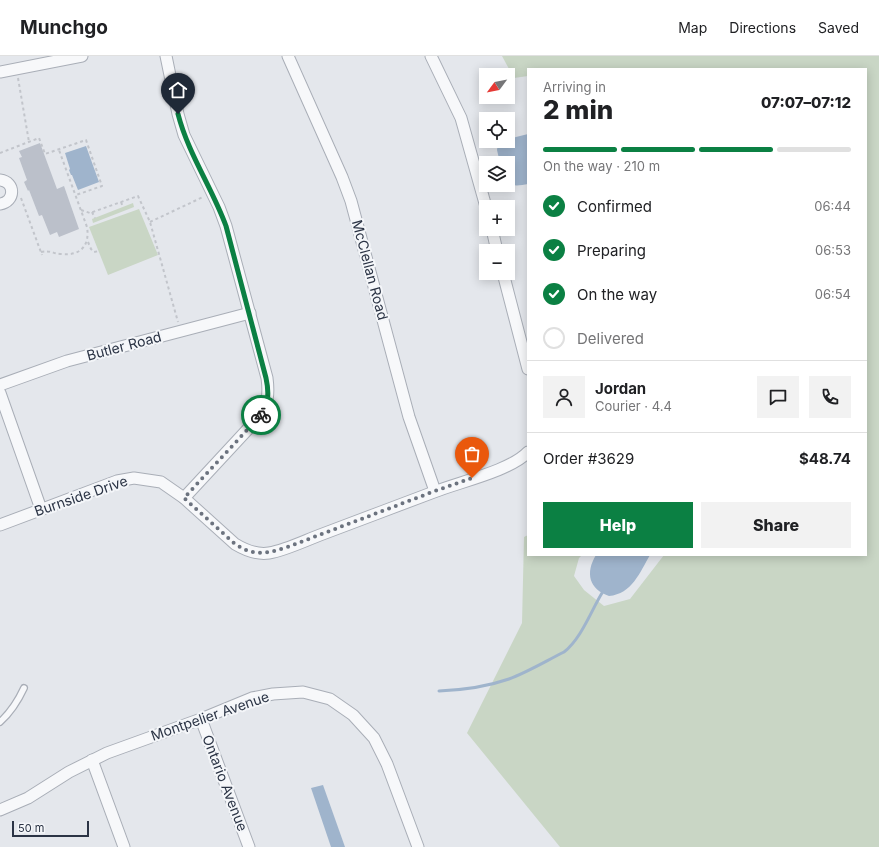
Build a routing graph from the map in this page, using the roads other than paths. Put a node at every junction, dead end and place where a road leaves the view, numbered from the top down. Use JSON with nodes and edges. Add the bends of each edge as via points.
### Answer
{"nodes":[{"id":1,"x":82,"y":56,"type":"edge"},
{"id":2,"x":166,"y":56,"type":"edge"},
{"id":3,"x":288,"y":56,"type":"edge"},
{"id":4,"x":431,"y":56,"type":"edge"},
{"id":5,"x":0,"y":72,"type":"edge"},
{"id":6,"x":0,"y":180,"type":"edge"},
{"id":7,"x":484,"y":200,"type":"edge"},
{"id":8,"x":0,"y":204,"type":"edge"},
{"id":9,"x":505,"y":280,"type":"edge"},
{"id":10,"x":250,"y":312,"type":"junction"},
{"id":11,"x":527,"y":365,"type":"edge"},
{"id":12,"x":0,"y":385,"type":"edge"},
{"id":13,"x":0,"y":393,"type":"edge"},
{"id":14,"x":527,"y":453,"type":"edge"},
{"id":15,"x":435,"y":491,"type":"junction"},
{"id":16,"x":184,"y":498,"type":"junction"},
{"id":17,"x":41,"y":509,"type":"junction"},
{"id":18,"x":0,"y":525,"type":"edge"},
{"id":19,"x":24,"y":688,"type":"dead end"},
{"id":20,"x":201,"y":719,"type":"junction"},
{"id":21,"x":0,"y":722,"type":"edge"},
{"id":22,"x":92,"y":760,"type":"junction"},
{"id":23,"x":0,"y":810,"type":"edge"},
{"id":24,"x":124,"y":847,"type":"edge"},
{"id":25,"x":249,"y":847,"type":"edge"},
{"id":26,"x":418,"y":847,"type":"edge"}],
"edges":[{"from":1,"to":5,"type":"street"},
{"from":2,"to":10,"type":"street","via":[[184,135],[226,226]]},
{"from":3,"to":15,"type":"street","name":"McClellan Road","via":[[351,201],[409,417]]},
{"from":4,"to":7,"type":"street","via":[[462,118]]},
{"from":6,"to":8,"type":"street","via":[[9,184],[12,196],[7,202]]},
{"from":9,"to":11,"type":"street"},
{"from":10,"to":12,"type":"street","name":"Butler Road","via":[[67,361]]},
{"from":10,"to":16,"type":"street","via":[[267,382],[268,395],[264,409]]},
{"from":13,"to":17,"type":"street"},
{"from":14,"to":15,"type":"street","name":"Burnside Drive","via":[[517,462]]},
{"from":15,"to":16,"type":"street","name":"Burnside Drive","via":[[285,548],[262,554],[235,544]]},
{"from":16,"to":17,"type":"street","name":"Burnside Drive","via":[[161,482],[134,478],[117,481]]},
{"from":17,"to":18,"type":"street","name":"Burnside Drive"},
{"from":19,"to":21,"type":"lane","via":[[17,702]]},
{"from":20,"to":22,"type":"street","name":"Montpelier Avenue"},
{"from":20,"to":25,"type":"street","name":"Ontario Avenue"},
{"from":20,"to":26,"type":"street","name":"Montpelier Avenue","via":[[252,698],[273,694],[303,692],[330,700],[353,714],[374,738],[387,764]]},
{"from":22,"to":23,"type":"street","name":"Montpelier Avenue","via":[[28,798]]},
{"from":22,"to":24,"type":"street"}]}
